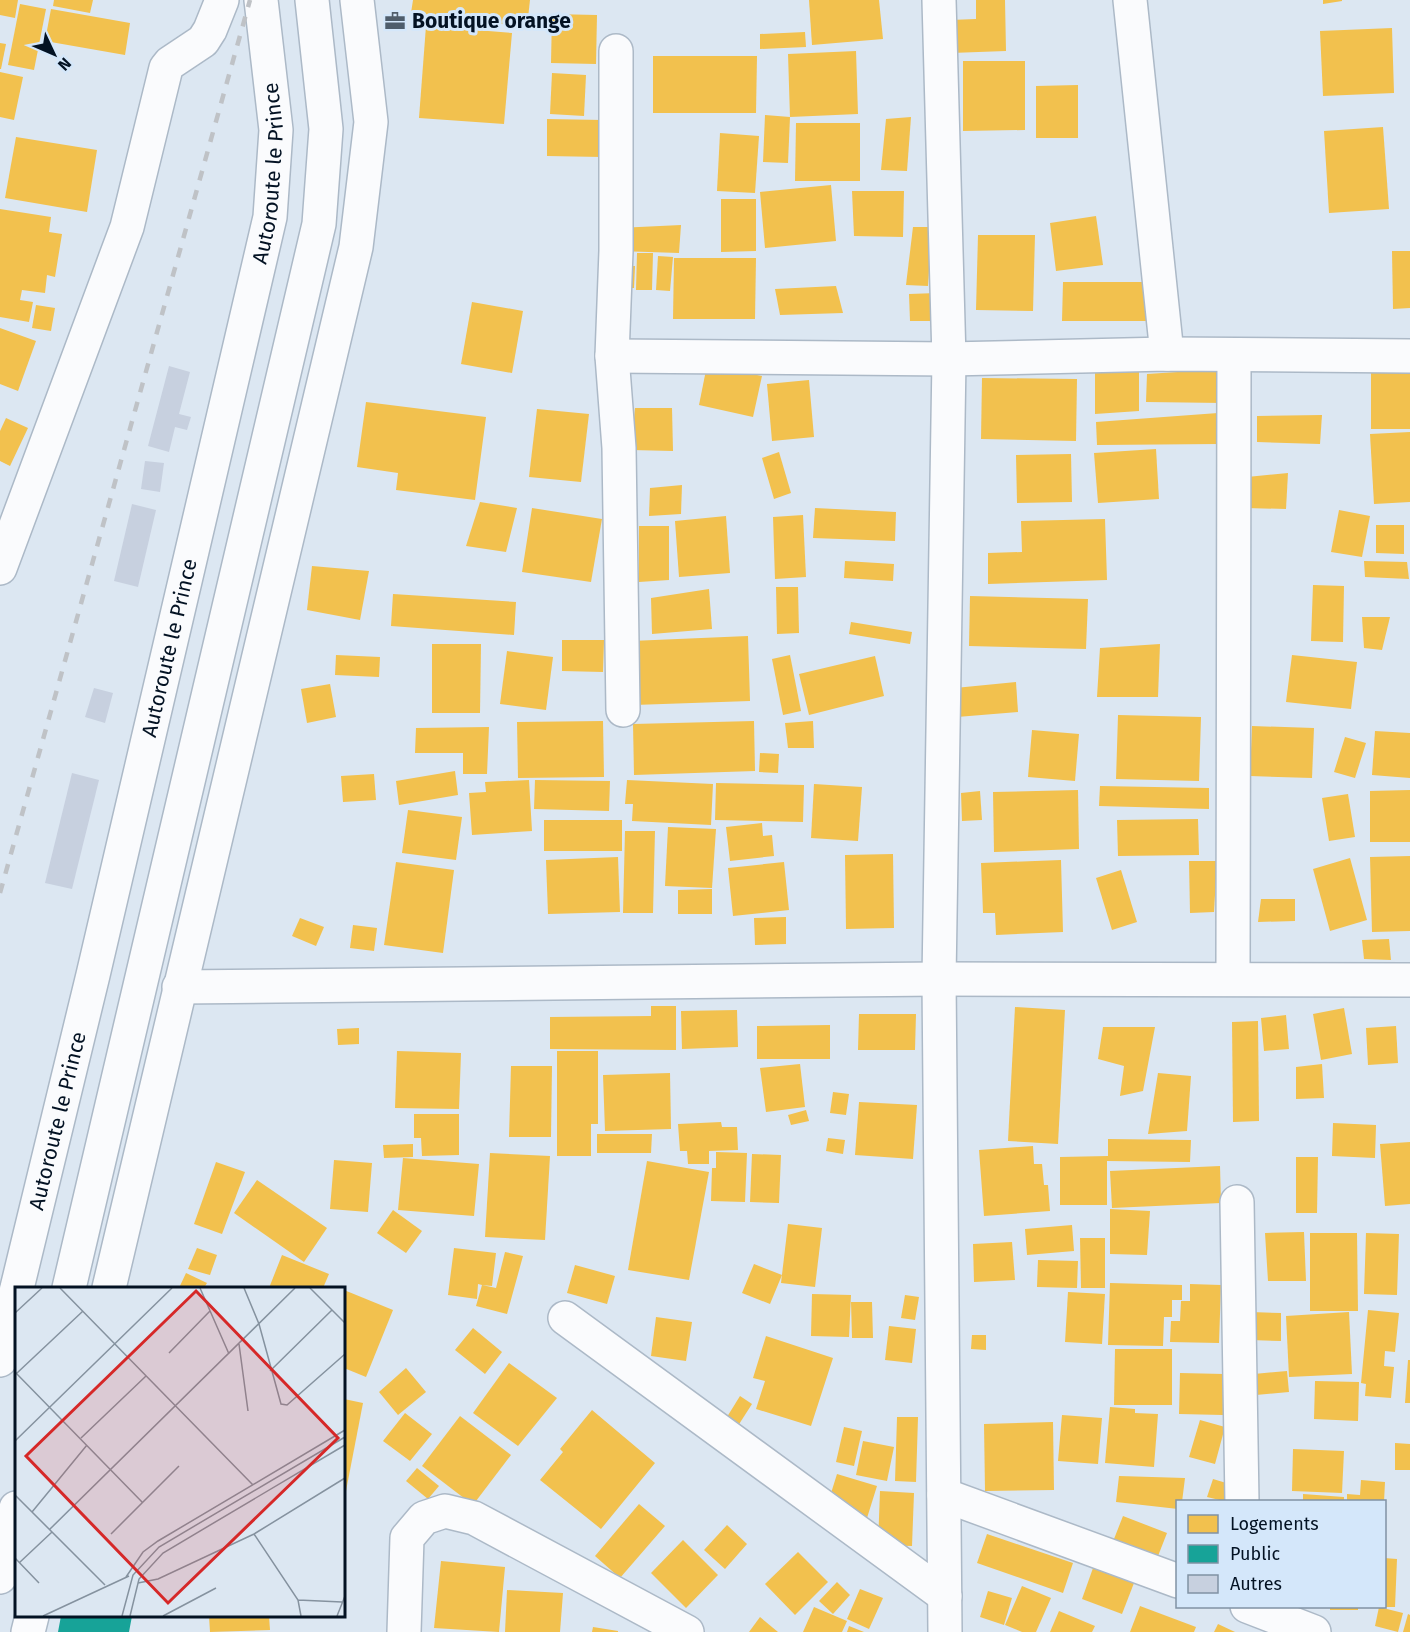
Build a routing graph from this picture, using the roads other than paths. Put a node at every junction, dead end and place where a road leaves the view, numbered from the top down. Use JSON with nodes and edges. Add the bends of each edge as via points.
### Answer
{"nodes":[{"id":1,"x":222,"y":0,"type":"edge"},
{"id":2,"x":261,"y":0,"type":"edge"},
{"id":3,"x":312,"y":0,"type":"edge"},
{"id":4,"x":357,"y":0,"type":"edge"},
{"id":5,"x":939,"y":0,"type":"edge"},
{"id":6,"x":1130,"y":0,"type":"edge"},
{"id":7,"x":616,"y":51,"type":"dead end"},
{"id":8,"x":1167,"y":354,"type":"junction"},
{"id":9,"x":612,"y":356,"type":"junction"},
{"id":10,"x":1234,"y":356,"type":"junction"},
{"id":11,"x":1410,"y":356,"type":"edge"},
{"id":12,"x":949,"y":359,"type":"junction"},
{"id":13,"x":0,"y":568,"type":"edge"},
{"id":14,"x":623,"y":710,"type":"dead end"},
{"id":15,"x":939,"y":979,"type":"junction"},
{"id":16,"x":1233,"y":980,"type":"junction"},
{"id":17,"x":1410,"y":980,"type":"edge"},
{"id":18,"x":179,"y":987,"type":"junction"},
{"id":19,"x":1237,"y":1202,"type":"dead end"},
{"id":20,"x":18,"y":1287,"type":"edge"},
{"id":21,"x":69,"y":1287,"type":"edge"},
{"id":22,"x":109,"y":1287,"type":"edge"},
{"id":23,"x":15,"y":1298,"type":"edge"},
{"id":24,"x":565,"y":1318,"type":"dead end"},
{"id":25,"x":0,"y":1360,"type":"edge"},
{"id":26,"x":944,"y":1495,"type":"junction"},
{"id":27,"x":1242,"y":1500,"type":"edge"},
{"id":28,"x":15,"y":1512,"type":"edge"},
{"id":29,"x":0,"y":1577,"type":"edge"},
{"id":30,"x":1176,"y":1580,"type":"edge"},
{"id":31,"x":945,"y":1596,"type":"junction"},
{"id":32,"x":1252,"y":1608,"type":"edge"},
{"id":33,"x":32,"y":1617,"type":"edge"},
{"id":34,"x":658,"y":1624,"type":"edge"},
{"id":35,"x":28,"y":1632,"type":"edge"},
{"id":36,"x":404,"y":1632,"type":"edge"},
{"id":37,"x":687,"y":1632,"type":"edge"},
{"id":38,"x":945,"y":1632,"type":"edge"},
{"id":39,"x":1314,"y":1632,"type":"edge"}],
"edges":[{"from":1,"to":13,"type":"street","via":[[203,41],[166,68],[127,227]]},
{"from":2,"to":20,"type":"street","name":"Autoroute le Prince","via":[[276,130],[270,217]]},
{"from":3,"to":21,"type":"street","via":[[326,129],[319,224]]},
{"from":4,"to":18,"type":"street","via":[[371,122],[356,247]]},
{"from":5,"to":12,"type":"street"},
{"from":6,"to":8,"type":"street"},
{"from":7,"to":9,"type":"street"},
{"from":8,"to":10,"type":"street"},
{"from":8,"to":12,"type":"street"},
{"from":9,"to":12,"type":"street"},
{"from":9,"to":14,"type":"street","via":[[619,448]]},
{"from":10,"to":11,"type":"street"},
{"from":10,"to":16,"type":"street"},
{"from":12,"to":15,"type":"street"},
{"from":15,"to":16,"type":"street"},
{"from":15,"to":18,"type":"street"},
{"from":15,"to":26,"type":"street"},
{"from":16,"to":17,"type":"street"},
{"from":18,"to":22,"type":"street"},
{"from":19,"to":27,"type":"street"},
{"from":23,"to":25,"type":"street","name":"Autoroute le Prince"},
{"from":24,"to":31,"type":"street"},
{"from":26,"to":30,"type":"street"},
{"from":26,"to":31,"type":"street"},
{"from":28,"to":29,"type":"street"},
{"from":31,"to":38,"type":"street"},
{"from":32,"to":39,"type":"street"},
{"from":33,"to":35,"type":"street"},
{"from":34,"to":36,"type":"street","via":[[474,1518],[445,1511],[424,1518],[407,1538]]},
{"from":34,"to":37,"type":"street"}]}
